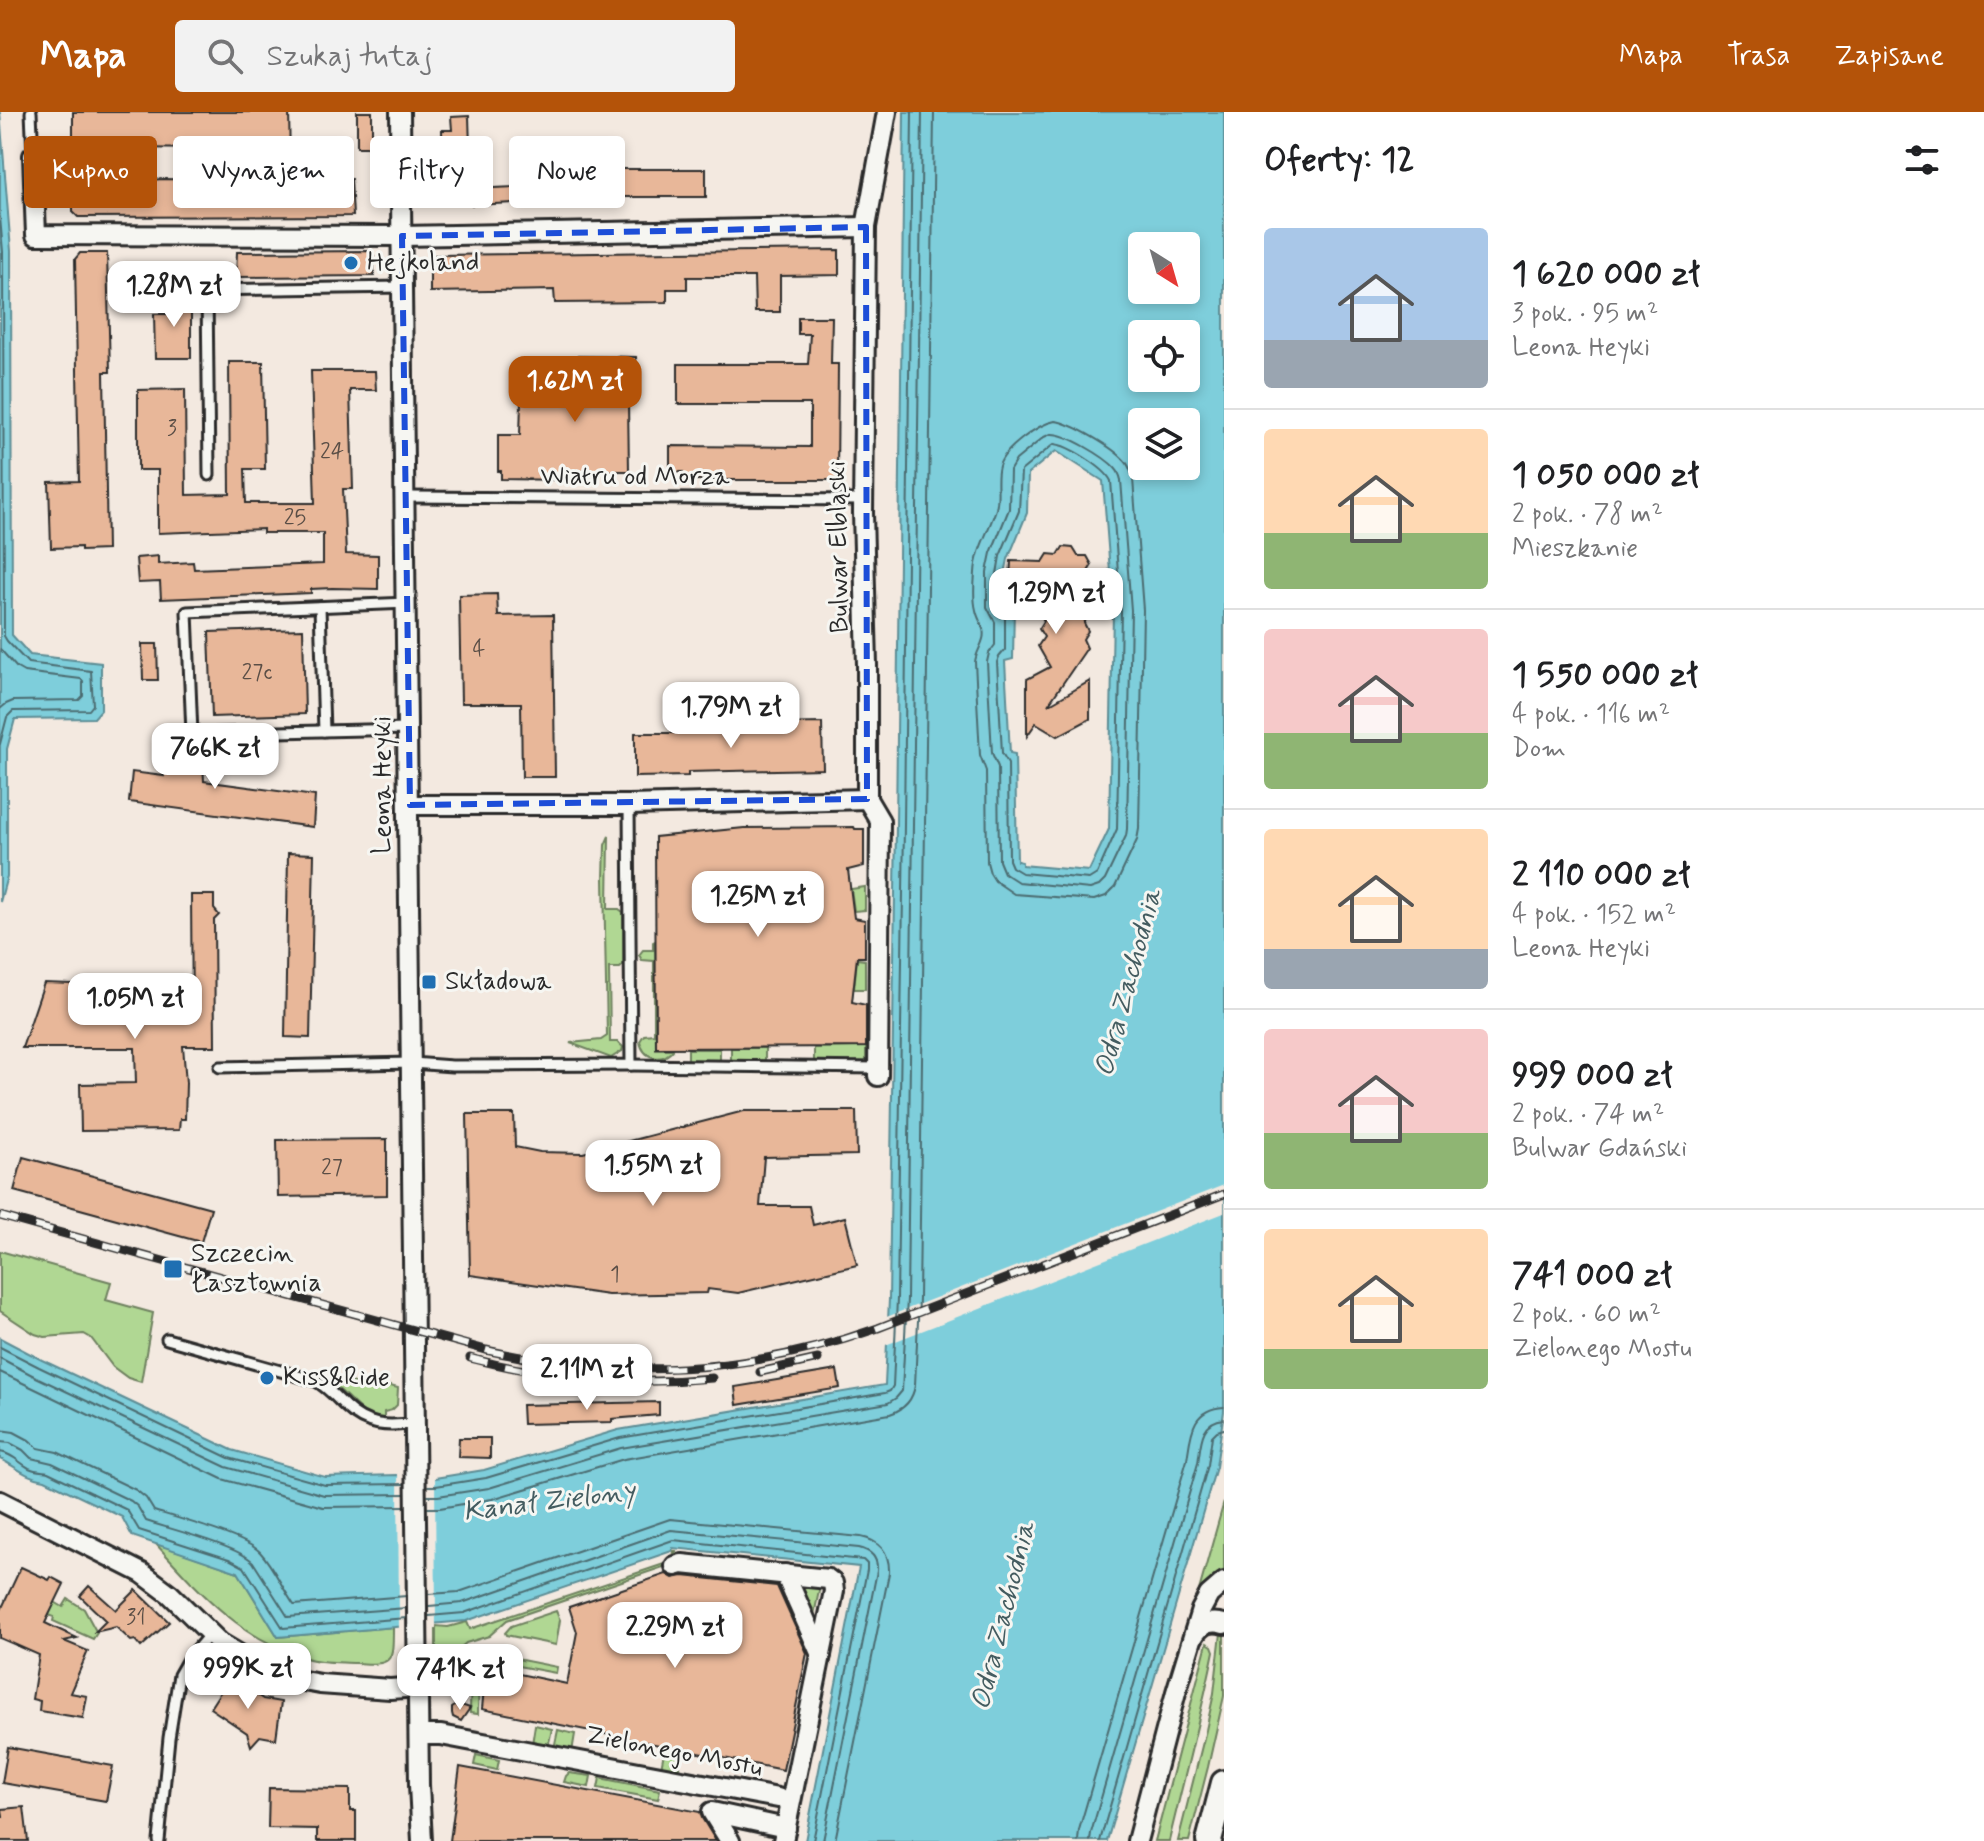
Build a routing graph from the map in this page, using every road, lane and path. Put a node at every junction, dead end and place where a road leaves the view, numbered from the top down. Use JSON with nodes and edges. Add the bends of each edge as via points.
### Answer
{"nodes":[{"id":1,"x":31,"y":112,"type":"edge"},
{"id":2,"x":400,"y":112,"type":"edge"},
{"id":3,"x":887,"y":112,"type":"edge"},
{"id":4,"x":32,"y":136,"type":"edge"},
{"id":5,"x":35,"y":208,"type":"edge"},
{"id":6,"x":866,"y":227,"type":"junction"},
{"id":7,"x":402,"y":236,"type":"junction"},
{"id":8,"x":403,"y":287,"type":"junction"},
{"id":9,"x":209,"y":475,"type":"dead end"},
{"id":10,"x":407,"y":497,"type":"junction"},
{"id":11,"x":864,"y":500,"type":"junction"},
{"id":12,"x":408,"y":603,"type":"junction"},
{"id":13,"x":320,"y":607,"type":"junction"},
{"id":14,"x":409,"y":729,"type":"junction"},
{"id":15,"x":324,"y":731,"type":"junction"},
{"id":16,"x":867,"y":799,"type":"junction"},
{"id":17,"x":410,"y":805,"type":"junction"},
{"id":18,"x":629,"y":805,"type":"junction"},
{"id":19,"x":412,"y":1063,"type":"junction"},
{"id":20,"x":631,"y":1065,"type":"junction"},
{"id":21,"x":220,"y":1067,"type":"dead end"},
{"id":22,"x":878,"y":1072,"type":"joint"},
{"id":23,"x":167,"y":1339,"type":"dead end"},
{"id":24,"x":416,"y":1423,"type":"junction"},
{"id":25,"x":0,"y":1501,"type":"edge"},
{"id":26,"x":675,"y":1566,"type":"dead end"},
{"id":27,"x":785,"y":1574,"type":"junction"},
{"id":28,"x":1224,"y":1582,"type":"edge"},
{"id":29,"x":1224,"y":1624,"type":"edge"},
{"id":30,"x":210,"y":1634,"type":"junction"},
{"id":31,"x":1192,"y":1639,"type":"junction"},
{"id":32,"x":821,"y":1655,"type":"junction"},
{"id":33,"x":418,"y":1687,"type":"junction"},
{"id":34,"x":419,"y":1735,"type":"junction"},
{"id":35,"x":1224,"y":1783,"type":"edge"},
{"id":36,"x":778,"y":1798,"type":"dead end"},
{"id":37,"x":785,"y":1834,"type":"edge"},
{"id":38,"x":159,"y":1841,"type":"edge"},
{"id":39,"x":422,"y":1841,"type":"edge"},
{"id":40,"x":730,"y":1841,"type":"edge"},
{"id":41,"x":1137,"y":1841,"type":"edge"},
{"id":42,"x":1209,"y":1841,"type":"edge"}],
"edges":[{"from":1,"to":4,"type":"lane"},
{"from":2,"to":7,"type":"street","name":"Leona Heyki"},
{"from":3,"to":6,"type":"street","name":"Bulwar Elbląski"},
{"from":5,"to":7,"type":"street","via":[[36,235]]},
{"from":6,"to":7,"type":"street"},
{"from":6,"to":11,"type":"street","name":"Bulwar Elbląski"},
{"from":7,"to":8,"type":"street","name":"Leona Heyki"},
{"from":8,"to":9,"type":"lane","via":[[207,290]]},
{"from":8,"to":10,"type":"street","name":"Leona Heyki"},
{"from":10,"to":11,"type":"lane","name":"Wiatru od Morza"},
{"from":10,"to":12,"type":"street","name":"Leona Heyki"},
{"from":11,"to":16,"type":"street","name":"Bulwar Elbląski"},
{"from":12,"to":13,"type":"lane"},
{"from":12,"to":14,"type":"street","name":"Leona Heyki"},
{"from":13,"to":15,"type":"lane"},
{"from":13,"to":15,"type":"lane","via":[[187,612],[192,734]]},
{"from":14,"to":15,"type":"lane"},
{"from":14,"to":17,"type":"street","name":"Leona Heyki"},
{"from":16,"to":18,"type":"street"},
{"from":16,"to":22,"type":"street","name":"Bulwar Elbląski","via":[[880,821]]},
{"from":17,"to":18,"type":"street"},
{"from":17,"to":19,"type":"street","name":"Leona Heyki"},
{"from":18,"to":20,"type":"lane"},
{"from":19,"to":20,"type":"lane"},
{"from":19,"to":21,"type":"lane"},
{"from":19,"to":24,"type":"street","name":"Leona Heyki"},
{"from":20,"to":22,"type":"lane"},
{"from":23,"to":24,"type":"lane","via":[[316,1381],[367,1422]]},
{"from":24,"to":33,"type":"street","name":"Leona Heyki"},
{"from":25,"to":30,"type":"street","via":[[142,1573]]},
{"from":26,"to":27,"type":"street"},
{"from":27,"to":32,"type":"street"},
{"from":27,"to":32,"type":"street","via":[[833,1583]]},
{"from":28,"to":31,"type":"street","via":[[1203,1604]]},
{"from":29,"to":31,"type":"street","via":[[1208,1623]]},
{"from":30,"to":33,"type":"street","via":[[242,1658],[293,1679]]},
{"from":30,"to":38,"type":"lane","via":[[179,1675]]},
{"from":31,"to":41,"type":"street"},
{"from":32,"to":37,"type":"street"},
{"from":33,"to":34,"type":"street","name":"Leona Heyki"},
{"from":34,"to":36,"type":"street","name":"Zielonego Mostu"},
{"from":34,"to":39,"type":"street","name":"Leona Heyki"},
{"from":35,"to":42,"type":"street"},
{"from":37,"to":40,"type":"street","via":[[712,1812]]}]}
